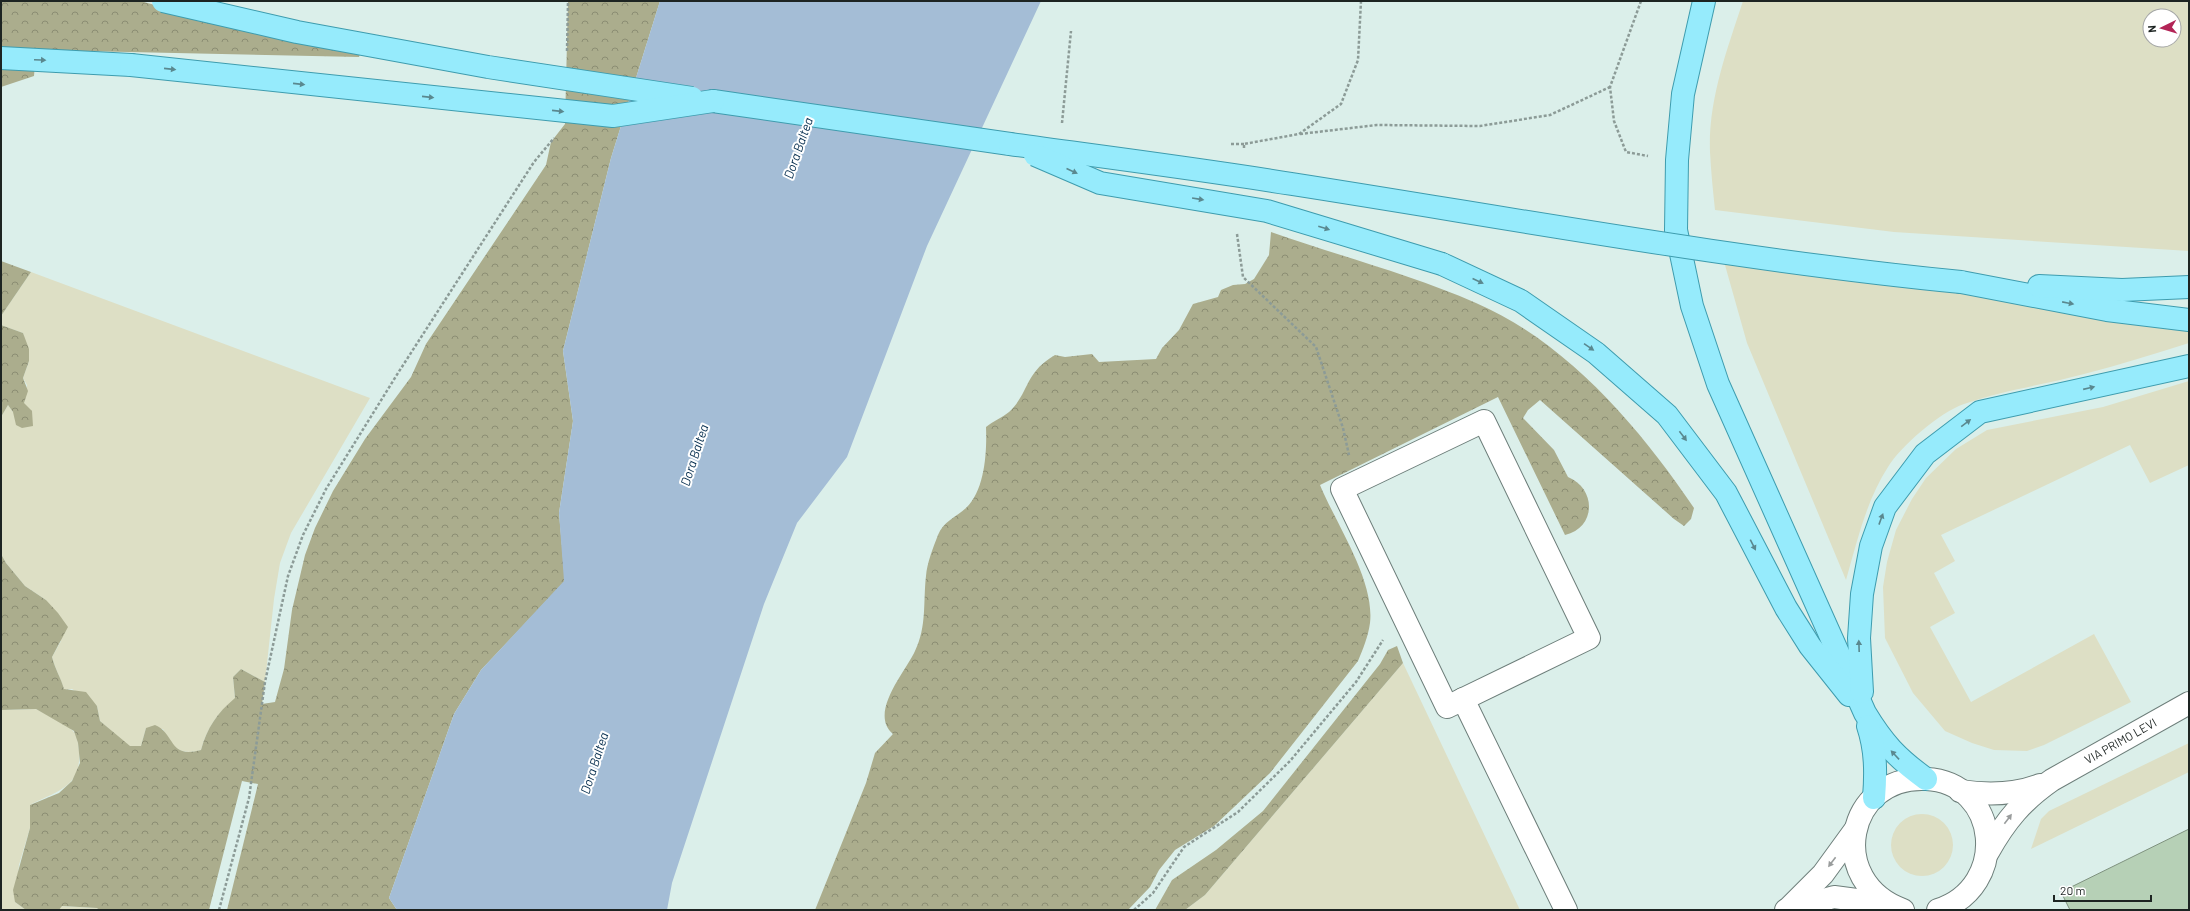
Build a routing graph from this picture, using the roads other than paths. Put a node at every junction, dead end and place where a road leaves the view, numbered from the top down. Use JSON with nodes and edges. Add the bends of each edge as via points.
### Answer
{"nodes":[{"id":1,"x":163,"y":1,"type":"edge"},
{"id":2,"x":1704,"y":1,"type":"edge"},
{"id":3,"x":1,"y":58,"type":"edge"},
{"id":4,"x":713,"y":101,"type":"junction"},
{"id":5,"x":1010,"y":144,"type":"junction"},
{"id":6,"x":1962,"y":282,"type":"junction"},
{"id":7,"x":2189,"y":287,"type":"edge"},
{"id":8,"x":2189,"y":320,"type":"edge"},
{"id":9,"x":2189,"y":366,"type":"edge"},
{"id":10,"x":1463,"y":699,"type":"junction"},
{"id":11,"x":2189,"y":703,"type":"edge"},
{"id":12,"x":1864,"y":713,"type":"junction"},
{"id":13,"x":1926,"y":778,"type":"junction"},
{"id":14,"x":2052,"y":780,"type":"junction"},
{"id":15,"x":1960,"y":791,"type":"junction"},
{"id":16,"x":1874,"y":798,"type":"junction"},
{"id":17,"x":1855,"y":830,"type":"junction"},
{"id":18,"x":1988,"y":852,"type":"junction"},
{"id":19,"x":1895,"y":907,"type":"edge"},
{"id":20,"x":1787,"y":909,"type":"edge"},
{"id":21,"x":1566,"y":910,"type":"edge"},
{"id":22,"x":1938,"y":910,"type":"edge"}],
"edges":[{"from":1,"to":4,"type":"main road","bridge":true,"via":[[305,34],[488,67]]},
{"from":2,"to":12,"type":"main road","via":[[1683,94],[1677,160],[1676,230],[1692,306],[1718,384]]},
{"from":3,"to":4,"type":"main road","one_way":true,"bridge":true,"via":[[131,65],[612,116]]},
{"from":4,"to":5,"type":"main road"},
{"from":5,"to":6,"type":"main road","bridge":true,"via":[[1290,183],[1710,252]]},
{"from":5,"to":12,"type":"main road","one_way":true,"bridge":true,"via":[[1100,183],[1267,211],[1442,264],[1528,306],[1596,353],[1667,415],[1726,493],[1786,608],[1810,646]]},
{"from":6,"to":7,"type":"main road","via":[[2122,290]]},
{"from":6,"to":8,"type":"main road","one_way":true,"via":[[2107,310]]},
{"from":12,"to":9,"type":"main road","one_way":true,"via":[[1858,638],[1870,546],[1885,507],[1925,454],[1980,412]]},
{"from":10,"to":10,"type":"street","via":[[1589,638],[1484,421],[1342,489],[1447,707]]},
{"from":10,"to":21,"type":"street"},
{"from":11,"to":14,"type":"street","name":"VIA PRIMO LEVI"},
{"from":13,"to":12,"type":"main road","one_way":true,"via":[[1901,761],[1880,739]]},
{"from":12,"to":16,"type":"main road","via":[[1874,748]]},
{"from":13,"to":15,"type":"street","via":[[1944,782]]},
{"from":13,"to":16,"type":"street","via":[[1907,780],[1889,786]]},
{"from":14,"to":15,"type":"street","name":"VIA PRIMO LEVI","via":[[2035,787],[1998,794]]},
{"from":18,"to":14,"type":"street","name":"VIA PRIMO LEVI","one_way":true,"via":[[2014,810]]},
{"from":15,"to":18,"type":"street","via":[[1973,803],[1982,817],[1987,834]]},
{"from":16,"to":17,"type":"street","via":[[1862,813]]},
{"from":17,"to":19,"type":"street","via":[[1853,848],[1863,880],[1873,894]]},
{"from":17,"to":20,"type":"street","one_way":true,"via":[[1823,874]]},
{"from":18,"to":22,"type":"street","via":[[1982,873],[1970,892],[1952,906]]},
{"from":19,"to":20,"type":"street","via":[[1834,897]]}]}
